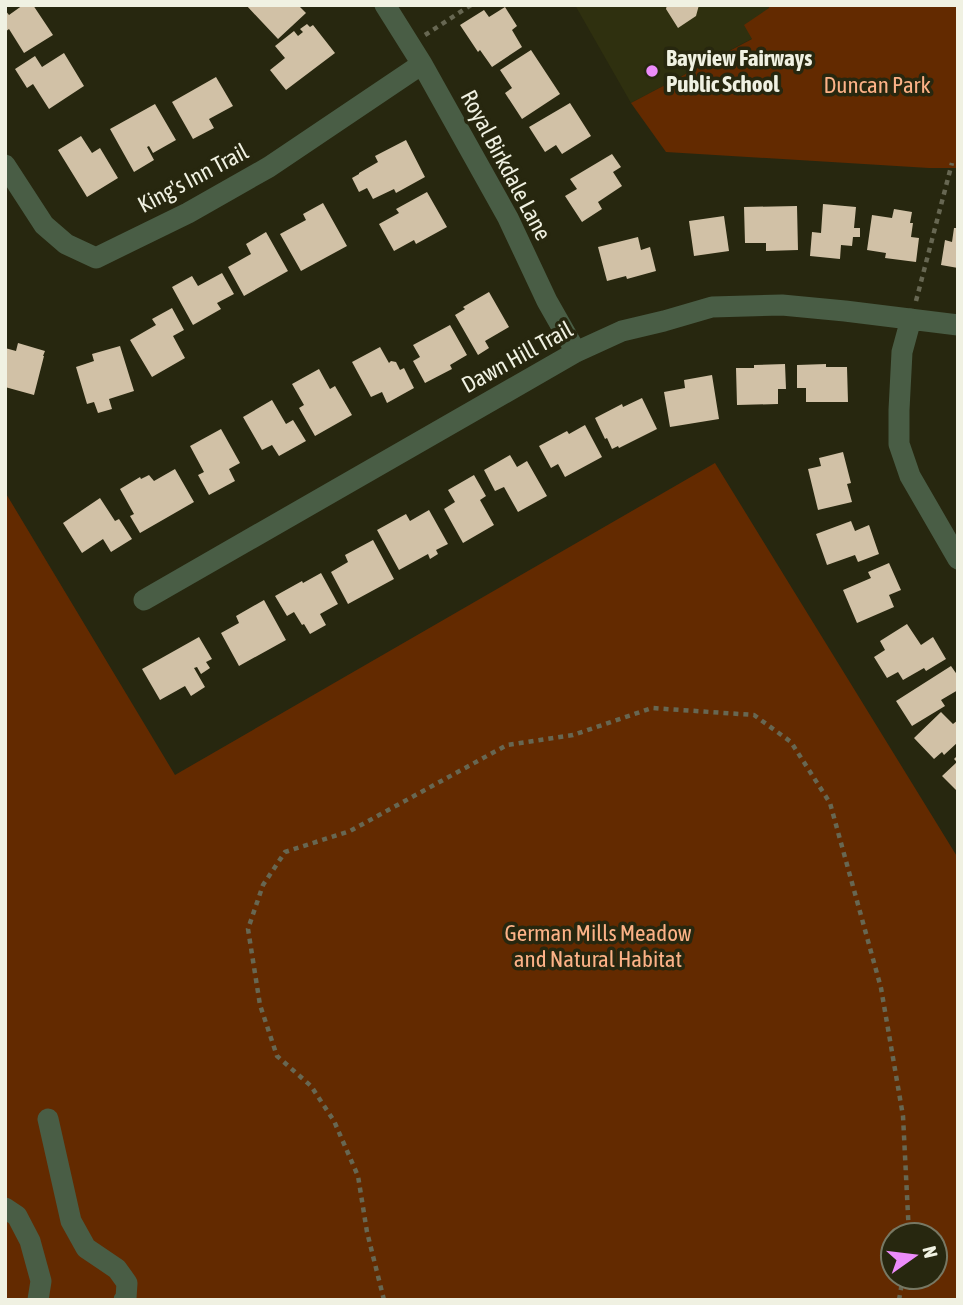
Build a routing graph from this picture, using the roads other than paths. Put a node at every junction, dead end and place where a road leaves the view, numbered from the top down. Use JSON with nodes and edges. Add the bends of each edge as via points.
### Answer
{"nodes":[{"id":1,"x":385,"y":5,"type":"edge"},
{"id":2,"x":422,"y":64,"type":"junction"},
{"id":3,"x":5,"y":165,"type":"edge"},
{"id":4,"x":911,"y":319,"type":"junction"},
{"id":5,"x":958,"y":326,"type":"edge"},
{"id":6,"x":576,"y":352,"type":"junction"},
{"id":7,"x":958,"y":559,"type":"edge"},
{"id":8,"x":144,"y":600,"type":"dead end"},
{"id":9,"x":48,"y":1119,"type":"dead end"},
{"id":10,"x":5,"y":1208,"type":"edge"},
{"id":11,"x":37,"y":1300,"type":"edge"},
{"id":12,"x":124,"y":1300,"type":"edge"}],
"edges":[{"from":1,"to":2,"type":"street","name":"Royal Birkdale Lane"},
{"from":2,"to":3,"type":"street","name":"King's Inn Trail","via":[[269,167],[96,258],[66,244],[44,225]]},
{"from":2,"to":6,"type":"street","name":"Royal Birkdale Lane"},
{"from":4,"to":5,"type":"street","name":"Dawn Hill Trail"},
{"from":4,"to":6,"type":"street","name":"Dawn Hill Trail","via":[[782,304],[712,307],[622,331]]},
{"from":4,"to":7,"type":"street","via":[[902,352],[899,444],[910,476]]},
{"from":6,"to":8,"type":"street","name":"Dawn Hill Trail"},
{"from":9,"to":12,"type":"street","via":[[71,1221],[86,1248],[117,1269],[127,1283]]},
{"from":10,"to":11,"type":"street","via":[[17,1216],[30,1241],[41,1281]]}]}
